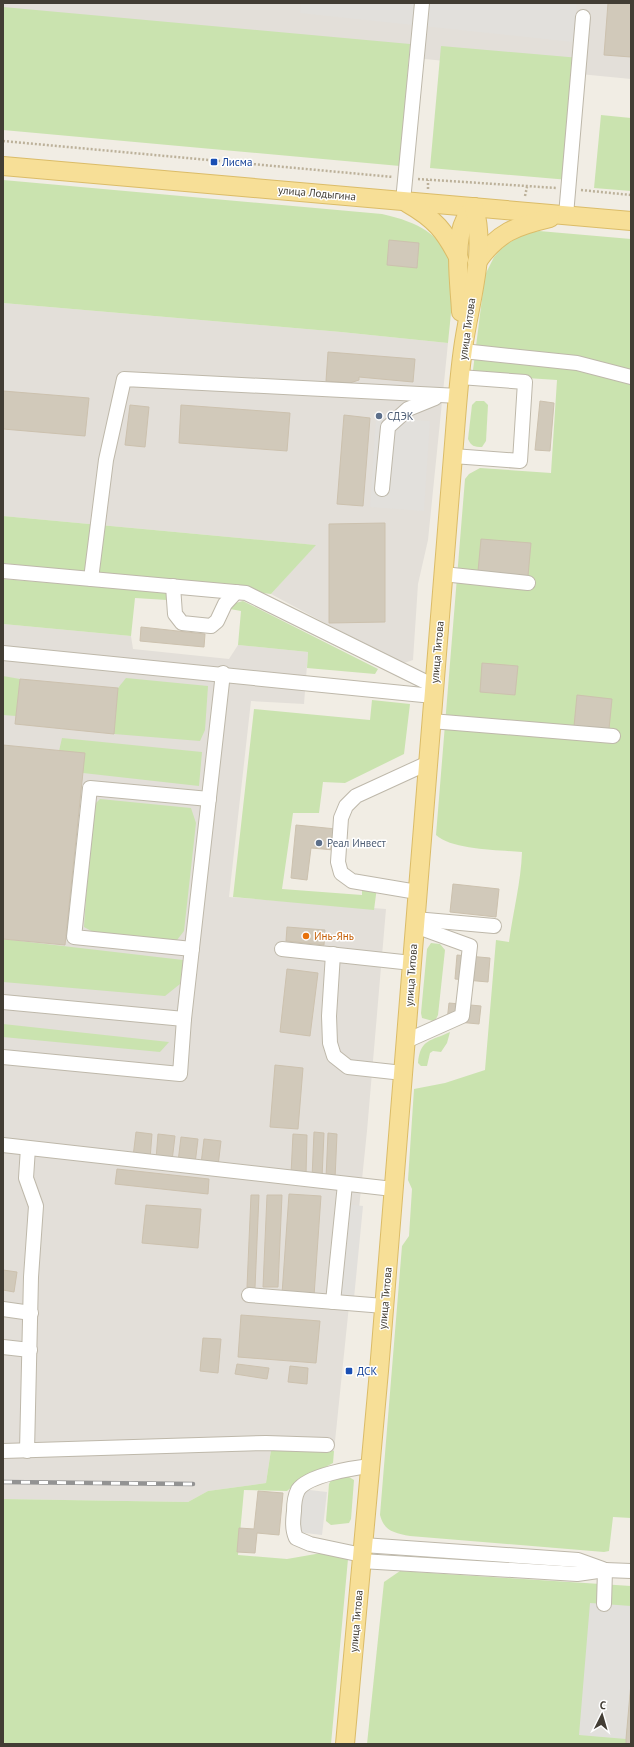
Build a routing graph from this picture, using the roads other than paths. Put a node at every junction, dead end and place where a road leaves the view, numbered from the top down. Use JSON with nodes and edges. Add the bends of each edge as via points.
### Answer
{"nodes":[{"id":1,"x":422,"y":3,"type":"edge"},
{"id":2,"x":582,"y":17,"type":"dead end"},
{"id":3,"x":3,"y":166,"type":"edge"},
{"id":4,"x":403,"y":201,"type":"junction"},
{"id":5,"x":474,"y":207,"type":"junction"},
{"id":6,"x":566,"y":215,"type":"junction"},
{"id":7,"x":631,"y":221,"type":"edge"},
{"id":8,"x":459,"y":259,"type":"junction"},
{"id":9,"x":477,"y":262,"type":"junction"},
{"id":10,"x":463,"y":351,"type":"junction"},
{"id":11,"x":460,"y":377,"type":"junction"},
{"id":12,"x":631,"y":377,"type":"edge"},
{"id":13,"x":453,"y":396,"type":"junction"},
{"id":14,"x":453,"y":456,"type":"junction"},
{"id":15,"x":382,"y":489,"type":"dead end"},
{"id":16,"x":3,"y":571,"type":"edge"},
{"id":17,"x":443,"y":574,"type":"junction"},
{"id":18,"x":91,"y":579,"type":"junction"},
{"id":19,"x":528,"y":582,"type":"dead end"},
{"id":20,"x":173,"y":586,"type":"junction"},
{"id":21,"x":236,"y":592,"type":"junction"},
{"id":22,"x":3,"y":653,"type":"edge"},
{"id":23,"x":223,"y":673,"type":"junction"},
{"id":24,"x":434,"y":691,"type":"junction"},
{"id":25,"x":431,"y":721,"type":"junction"},
{"id":26,"x":613,"y":736,"type":"dead end"},
{"id":27,"x":428,"y":763,"type":"junction"},
{"id":28,"x":209,"y":800,"type":"junction"},
{"id":29,"x":417,"y":892,"type":"junction"},
{"id":30,"x":415,"y":922,"type":"junction"},
{"id":31,"x":494,"y":926,"type":"dead end"},
{"id":32,"x":192,"y":949,"type":"junction"},
{"id":33,"x":282,"y":949,"type":"dead end"},
{"id":34,"x":333,"y":954,"type":"junction"},
{"id":35,"x":412,"y":963,"type":"junction"},
{"id":36,"x":3,"y":1002,"type":"edge"},
{"id":37,"x":184,"y":1020,"type":"junction"},
{"id":38,"x":406,"y":1041,"type":"junction"},
{"id":39,"x":3,"y":1057,"type":"edge"},
{"id":40,"x":403,"y":1073,"type":"junction"},
{"id":41,"x":3,"y":1146,"type":"edge"},
{"id":42,"x":28,"y":1148,"type":"junction"},
{"id":43,"x":345,"y":1184,"type":"junction"},
{"id":44,"x":393,"y":1189,"type":"junction"},
{"id":45,"x":249,"y":1295,"type":"dead end"},
{"id":46,"x":333,"y":1302,"type":"junction"},
{"id":47,"x":384,"y":1306,"type":"junction"},
{"id":48,"x":3,"y":1309,"type":"edge"},
{"id":49,"x":31,"y":1313,"type":"junction"},
{"id":50,"x":3,"y":1347,"type":"edge"},
{"id":51,"x":30,"y":1350,"type":"junction"},
{"id":52,"x":327,"y":1445,"type":"dead end"},
{"id":53,"x":3,"y":1451,"type":"edge"},
{"id":54,"x":27,"y":1451,"type":"junction"},
{"id":55,"x":370,"y":1466,"type":"junction"},
{"id":56,"x":362,"y":1554,"type":"junction"},
{"id":57,"x":605,"y":1570,"type":"junction"},
{"id":58,"x":631,"y":1571,"type":"edge"},
{"id":59,"x":604,"y":1604,"type":"dead end"},
{"id":60,"x":345,"y":1744,"type":"edge"}],
"edges":[{"from":1,"to":4,"type":"street"},
{"from":2,"to":6,"type":"street"},
{"from":3,"to":4,"type":"main road","name":"улица Лодыгина"},
{"from":4,"to":5,"type":"main road","name":"улица Лодыгина"},
{"from":4,"to":8,"type":"main road","via":[[426,214],[440,226]]},
{"from":5,"to":6,"type":"main road","name":"улица Лодыгина"},
{"from":5,"to":8,"type":"main road","via":[[460,233]]},
{"from":5,"to":9,"type":"main road","name":"улица Титова","via":[[479,235]]},
{"from":6,"to":7,"type":"main road","name":"улица Лодыгина"},
{"from":6,"to":9,"type":"main road","via":[[522,225],[503,234],[488,247]]},
{"from":8,"to":10,"type":"main road"},
{"from":9,"to":10,"type":"main road","name":"улица Титова"},
{"from":10,"to":11,"type":"main road","name":"улица Титова"},
{"from":10,"to":12,"type":"street","via":[[577,363]]},
{"from":11,"to":13,"type":"main road","name":"улица Титова"},
{"from":11,"to":14,"type":"street","via":[[526,382],[520,461]]},
{"from":13,"to":14,"type":"main road","name":"улица Титова"},
{"from":13,"to":15,"type":"street","via":[[429,399],[408,409],[388,427]]},
{"from":13,"to":18,"type":"street","via":[[124,378],[106,460]]},
{"from":14,"to":17,"type":"main road","name":"улица Титова"},
{"from":16,"to":18,"type":"street"},
{"from":17,"to":19,"type":"street"},
{"from":17,"to":24,"type":"main road","name":"улица Титова"},
{"from":18,"to":20,"type":"street"},
{"from":20,"to":21,"type":"street"},
{"from":20,"to":21,"type":"street","via":[[175,614],[182,622],[211,626]]},
{"from":21,"to":24,"type":"street","via":[[246,593]]},
{"from":22,"to":23,"type":"street"},
{"from":23,"to":24,"type":"street"},
{"from":23,"to":28,"type":"street"},
{"from":24,"to":25,"type":"main road","name":"улица Титова"},
{"from":25,"to":26,"type":"street"},
{"from":25,"to":27,"type":"main road","name":"улица Титова"},
{"from":27,"to":29,"type":"main road","name":"улица Титова"},
{"from":27,"to":29,"type":"street","via":[[356,796],[346,806],[341,818],[338,862],[342,872],[352,881]]},
{"from":28,"to":32,"type":"street"},
{"from":28,"to":32,"type":"street","via":[[90,788],[89,795],[74,937]]},
{"from":29,"to":30,"type":"main road","name":"улица Титова"},
{"from":30,"to":31,"type":"street"},
{"from":30,"to":35,"type":"main road","name":"улица Титова"},
{"from":30,"to":38,"type":"street","via":[[470,946],[462,1016]]},
{"from":32,"to":37,"type":"street"},
{"from":33,"to":34,"type":"street"},
{"from":34,"to":35,"type":"street"},
{"from":34,"to":40,"type":"street","via":[[329,1016],[330,1043],[334,1056],[348,1067]]},
{"from":35,"to":38,"type":"main road","name":"улица Титова"},
{"from":36,"to":37,"type":"street"},
{"from":37,"to":39,"type":"street","via":[[180,1074]]},
{"from":38,"to":40,"type":"main road","name":"улица Титова"},
{"from":40,"to":44,"type":"main road","name":"улица Титова"},
{"from":41,"to":42,"type":"street"},
{"from":42,"to":43,"type":"street"},
{"from":42,"to":49,"type":"street","via":[[26,1178],[36,1206]]},
{"from":43,"to":44,"type":"street"},
{"from":43,"to":46,"type":"street"},
{"from":44,"to":47,"type":"main road","name":"улица Титова"},
{"from":45,"to":46,"type":"street"},
{"from":46,"to":47,"type":"street"},
{"from":47,"to":55,"type":"main road","name":"улица Титова"},
{"from":48,"to":49,"type":"street"},
{"from":49,"to":51,"type":"street"},
{"from":50,"to":51,"type":"street"},
{"from":51,"to":54,"type":"street"},
{"from":52,"to":54,"type":"street","via":[[266,1443]]},
{"from":53,"to":54,"type":"street"},
{"from":55,"to":56,"type":"main road","name":"улица Титова"},
{"from":55,"to":56,"type":"street","via":[[336,1471],[311,1481],[299,1489],[295,1498],[293,1531],[296,1538],[310,1544]]},
{"from":56,"to":57,"type":"street","via":[[577,1574]]},
{"from":56,"to":60,"type":"main road","name":"улица Титова"},
{"from":57,"to":58,"type":"street"},
{"from":57,"to":59,"type":"street"}]}
